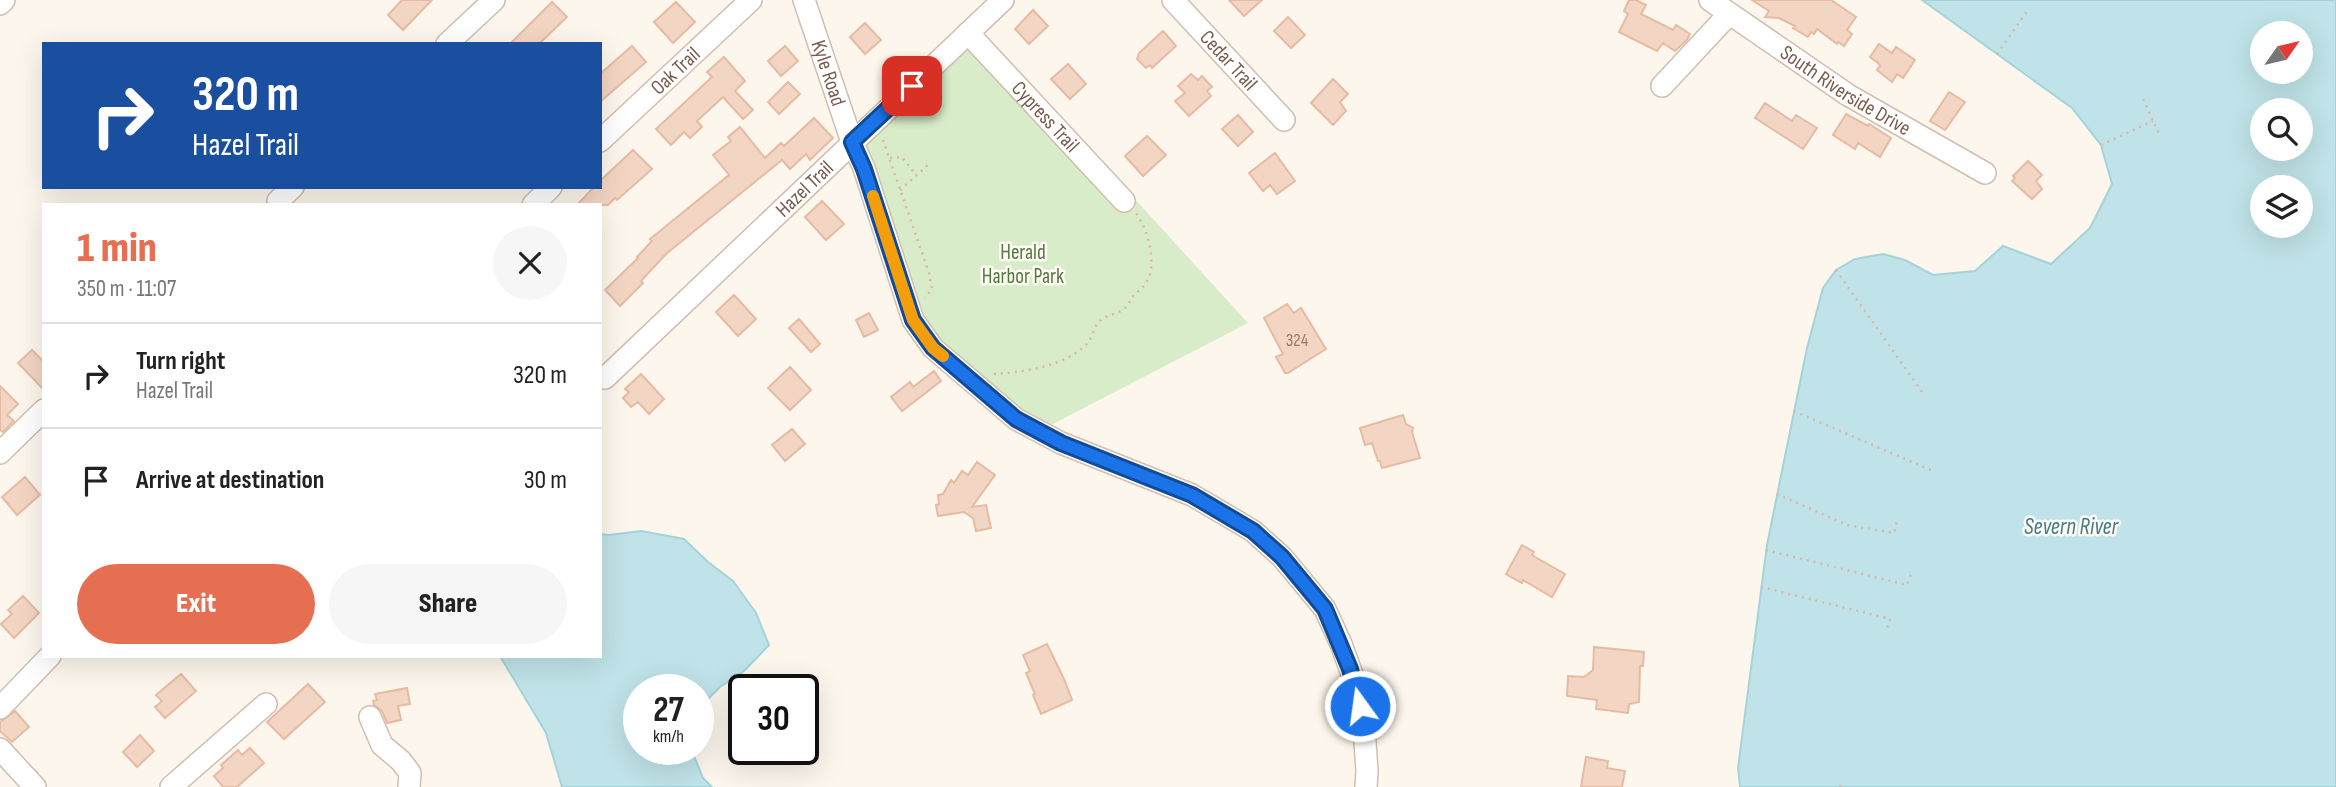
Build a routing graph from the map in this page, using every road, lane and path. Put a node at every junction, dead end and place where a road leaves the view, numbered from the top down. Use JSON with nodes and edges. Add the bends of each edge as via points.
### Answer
{"nodes":[{"id":1,"x":494,"y":0,"type":"edge"},
{"id":2,"x":751,"y":0,"type":"edge"},
{"id":3,"x":804,"y":0,"type":"edge"},
{"id":4,"x":1003,"y":0,"type":"edge"},
{"id":5,"x":1173,"y":0,"type":"edge"},
{"id":6,"x":1710,"y":0,"type":"edge"},
{"id":7,"x":2028,"y":10,"type":"dead end"},
{"id":8,"x":1729,"y":14,"type":"junction"},
{"id":9,"x":968,"y":33,"type":"junction"},
{"id":10,"x":449,"y":42,"type":"edge"},
{"id":11,"x":1997,"y":54,"type":"dead end"},
{"id":12,"x":1662,"y":86,"type":"dead end"},
{"id":13,"x":2143,"y":99,"type":"dead end"},
{"id":14,"x":1284,"y":120,"type":"dead end"},
{"id":15,"x":874,"y":121,"type":"junction"},
{"id":16,"x":2154,"y":121,"type":"junction"},
{"id":17,"x":2160,"y":136,"type":"dead end"},
{"id":18,"x":602,"y":139,"type":"edge"},
{"id":19,"x":852,"y":142,"type":"junction"},
{"id":20,"x":2101,"y":145,"type":"dead end"},
{"id":21,"x":890,"y":159,"type":"junction"},
{"id":22,"x":929,"y":164,"type":"dead end"},
{"id":23,"x":1985,"y":173,"type":"dead end"},
{"id":24,"x":916,"y":175,"type":"junction"},
{"id":25,"x":549,"y":189,"type":"edge"},
{"id":26,"x":900,"y":190,"type":"junction"},
{"id":27,"x":1124,"y":201,"type":"joint"},
{"id":28,"x":535,"y":203,"type":"edge"},
{"id":29,"x":1836,"y":270,"type":"dead end"},
{"id":30,"x":908,"y":304,"type":"junction"},
{"id":31,"x":606,"y":378,"type":"dead end"},
{"id":32,"x":970,"y":379,"type":"junction"},
{"id":33,"x":1922,"y":392,"type":"dead end"},
{"id":34,"x":1794,"y":411,"type":"dead end"},
{"id":35,"x":42,"y":412,"type":"edge"},
{"id":36,"x":0,"y":453,"type":"edge"},
{"id":37,"x":1933,"y":471,"type":"dead end"},
{"id":38,"x":1777,"y":494,"type":"dead end"},
{"id":39,"x":1897,"y":520,"type":"dead end"},
{"id":40,"x":1766,"y":550,"type":"dead end"},
{"id":41,"x":1912,"y":574,"type":"dead end"},
{"id":42,"x":1761,"y":587,"type":"dead end"},
{"id":43,"x":1887,"y":628,"type":"dead end"},
{"id":44,"x":48,"y":658,"type":"edge"},
{"id":45,"x":266,"y":704,"type":"dead end"},
{"id":46,"x":0,"y":708,"type":"edge"},
{"id":47,"x":370,"y":717,"type":"dead end"},
{"id":48,"x":0,"y":749,"type":"edge"},
{"id":49,"x":35,"y":787,"type":"edge"},
{"id":50,"x":171,"y":787,"type":"edge"},
{"id":51,"x":409,"y":787,"type":"edge"},
{"id":52,"x":1366,"y":787,"type":"edge"}],
"edges":[{"from":1,"to":10,"type":"street"},
{"from":2,"to":18,"type":"street","name":"Oak Trail"},
{"from":3,"to":19,"type":"street","name":"Kyle Road"},
{"from":4,"to":9,"type":"street","name":"Hazel Trail"},
{"from":5,"to":14,"type":"street","name":"Cedar Trail"},
{"from":6,"to":8,"type":"street","name":"South Riverside Drive"},
{"from":7,"to":11,"type":"path"},
{"from":8,"to":12,"type":"street"},
{"from":8,"to":23,"type":"street","name":"South Riverside Drive","via":[[1848,95]]},
{"from":9,"to":15,"type":"street","name":"Hazel Trail"},
{"from":9,"to":27,"type":"street","name":"Cypress Trail"},
{"from":13,"to":16,"type":"path"},
{"from":15,"to":19,"type":"street","name":"Hazel Trail"},
{"from":15,"to":21,"type":"path"},
{"from":16,"to":17,"type":"path"},
{"from":16,"to":20,"type":"path"},
{"from":19,"to":30,"type":"street","name":"Kyle Road"},
{"from":19,"to":31,"type":"street","name":"Hazel Trail"},
{"from":21,"to":24,"type":"path","via":[[902,157]]},
{"from":21,"to":26,"type":"path"},
{"from":22,"to":24,"type":"path"},
{"from":24,"to":26,"type":"path"},
{"from":25,"to":28,"type":"street"},
{"from":26,"to":30,"type":"path","via":[[932,289],[925,298]]},
{"from":27,"to":32,"type":"path","via":[[1144,224],[1151,249],[1147,282],[1124,310],[1098,322],[1087,344],[1065,359]]},
{"from":29,"to":33,"type":"path"},
{"from":30,"to":32,"type":"street","name":"Kyle Road","via":[[913,320],[933,348]]},
{"from":32,"to":52,"type":"street","name":"Kyle Road","via":[[1016,419],[1061,443],[1192,495],[1253,531],[1282,557],[1325,609],[1356,685],[1364,727]]},
{"from":34,"to":37,"type":"path"},
{"from":35,"to":36,"type":"street"},
{"from":38,"to":39,"type":"path","via":[[1847,524],[1894,533]]},
{"from":40,"to":41,"type":"path","via":[[1908,585]]},
{"from":42,"to":43,"type":"path","via":[[1890,619]]},
{"from":44,"to":46,"type":"street"},
{"from":45,"to":50,"type":"street"},
{"from":47,"to":51,"type":"street","via":[[382,745],[411,773]]},
{"from":48,"to":49,"type":"street"}]}
